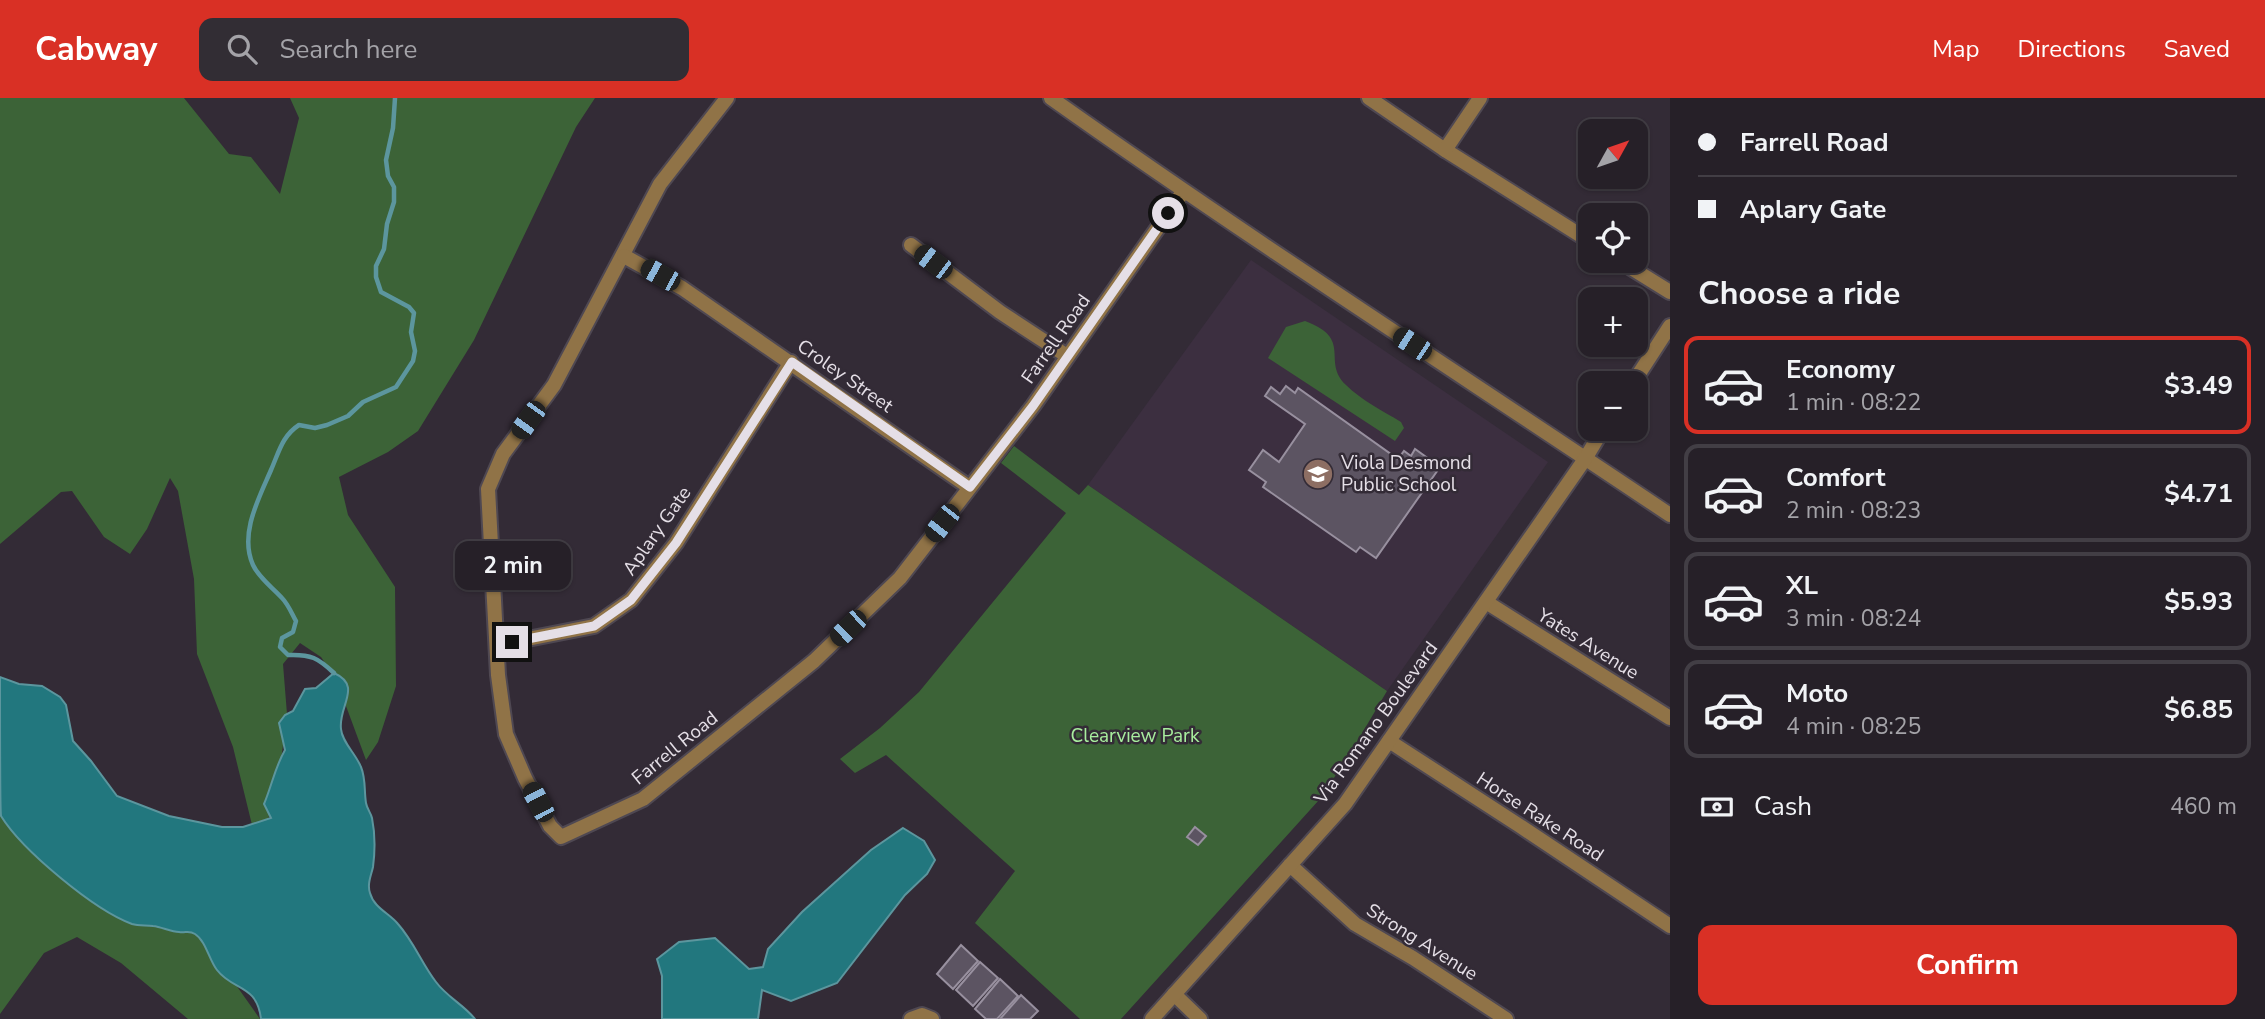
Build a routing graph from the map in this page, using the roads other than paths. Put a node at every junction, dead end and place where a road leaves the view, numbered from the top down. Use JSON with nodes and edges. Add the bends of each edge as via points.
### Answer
{"nodes":[{"id":1,"x":727,"y":98,"type":"edge"},
{"id":2,"x":1051,"y":98,"type":"edge"},
{"id":3,"x":1370,"y":98,"type":"edge"},
{"id":4,"x":1480,"y":98,"type":"edge"},
{"id":5,"x":1446,"y":150,"type":"junction"},
{"id":6,"x":1182,"y":191,"type":"junction"},
{"id":7,"x":1578,"y":234,"type":"edge"},
{"id":8,"x":911,"y":245,"type":"dead end"},
{"id":9,"x":624,"y":256,"type":"junction"},
{"id":10,"x":1639,"y":273,"type":"edge"},
{"id":11,"x":1670,"y":292,"type":"edge"},
{"id":12,"x":1670,"y":326,"type":"edge"},
{"id":13,"x":1068,"y":356,"type":"junction"},
{"id":14,"x":792,"y":362,"type":"junction"},
{"id":15,"x":1641,"y":371,"type":"edge"},
{"id":16,"x":1596,"y":441,"type":"edge"},
{"id":17,"x":1585,"y":459,"type":"junction"},
{"id":18,"x":970,"y":487,"type":"junction"},
{"id":19,"x":1670,"y":514,"type":"edge"},
{"id":20,"x":1486,"y":602,"type":"junction"},
{"id":21,"x":497,"y":640,"type":"junction"},
{"id":22,"x":1670,"y":718,"type":"edge"},
{"id":23,"x":1389,"y":741,"type":"junction"},
{"id":24,"x":1290,"y":865,"type":"junction"},
{"id":25,"x":1670,"y":926,"type":"edge"},
{"id":26,"x":1174,"y":994,"type":"junction"},
{"id":27,"x":911,"y":1019,"type":"edge"},
{"id":28,"x":932,"y":1019,"type":"edge"},
{"id":29,"x":1152,"y":1019,"type":"edge"},
{"id":30,"x":1200,"y":1019,"type":"edge"},
{"id":31,"x":1506,"y":1019,"type":"edge"}],
"edges":[{"from":1,"to":9,"type":"street","name":"Farrell Road","via":[[660,184]]},
{"from":2,"to":6,"type":"street"},
{"from":3,"to":5,"type":"street"},
{"from":4,"to":5,"type":"street"},
{"from":5,"to":7,"type":"street"},
{"from":6,"to":13,"type":"street","name":"Farrell Road"},
{"from":6,"to":17,"type":"street"},
{"from":8,"to":13,"type":"street"},
{"from":9,"to":14,"type":"street","name":"Croley Street","via":[[682,288]]},
{"from":9,"to":21,"type":"street","name":"Farrell Road","via":[[554,385],[503,454],[488,489]]},
{"from":10,"to":11,"type":"street"},
{"from":12,"to":15,"type":"street"},
{"from":13,"to":18,"type":"street","name":"Farrell Road"},
{"from":14,"to":18,"type":"street","name":"Croley Street"},
{"from":14,"to":21,"type":"street","name":"Aplary Gate","via":[[676,543],[631,600],[594,626],[512,642]]},
{"from":16,"to":17,"type":"street","name":"Via Romano Boulevard"},
{"from":17,"to":19,"type":"street"},
{"from":17,"to":20,"type":"street","name":"Via Romano Boulevard"},
{"from":18,"to":21,"type":"street","name":"Farrell Road","via":[[900,578],[814,661],[643,799],[561,837],[550,826],[506,734]]},
{"from":20,"to":22,"type":"street","name":"Yates Avenue"},
{"from":20,"to":23,"type":"street","name":"Via Romano Boulevard"},
{"from":23,"to":24,"type":"street","name":"Via Romano Boulevard","via":[[1345,804]]},
{"from":23,"to":25,"type":"street","name":"Horse Rake Road"},
{"from":24,"to":26,"type":"street","name":"Via Romano Boulevard"},
{"from":24,"to":31,"type":"street","name":"Strong Avenue","via":[[1355,924]]},
{"from":26,"to":29,"type":"street","name":"Via Romano Boulevard"},
{"from":26,"to":30,"type":"street"},
{"from":27,"to":28,"type":"street","via":[[922,1015]]}]}
